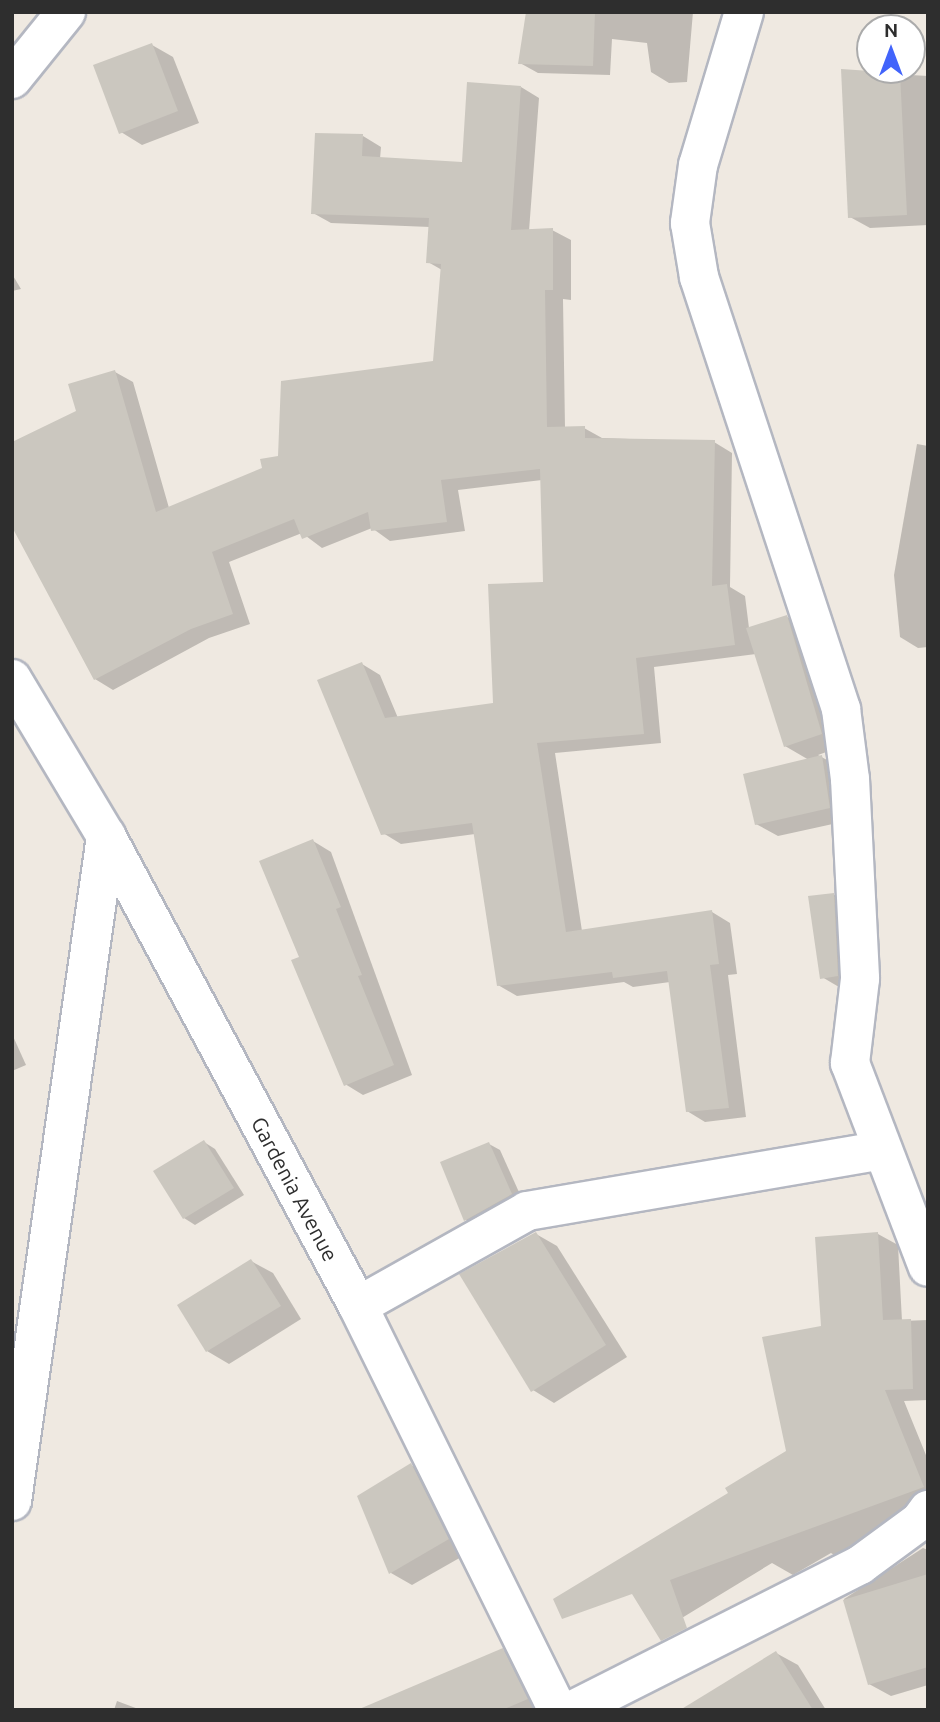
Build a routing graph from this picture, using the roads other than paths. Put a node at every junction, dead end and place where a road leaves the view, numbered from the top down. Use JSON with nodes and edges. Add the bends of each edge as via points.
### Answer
{"nodes":[{"id":1,"x":66,"y":12,"type":"edge"},
{"id":2,"x":744,"y":12,"type":"edge"},
{"id":3,"x":12,"y":79,"type":"edge"},
{"id":4,"x":12,"y":679,"type":"edge"},
{"id":5,"x":106,"y":836,"type":"junction"},
{"id":6,"x":882,"y":1150,"type":"junction"},
{"id":7,"x":928,"y":1267,"type":"edge"},
{"id":8,"x":358,"y":1307,"type":"junction"},
{"id":9,"x":12,"y":1501,"type":"edge"},
{"id":10,"x":928,"y":1510,"type":"edge"},
{"id":11,"x":558,"y":1710,"type":"edge"},
{"id":12,"x":573,"y":1710,"type":"edge"}],
"edges":[{"from":1,"to":3,"type":"street"},
{"from":2,"to":6,"type":"street","via":[[698,165],[690,223],[699,277],[841,709],[850,779],[860,979],[850,1063]]},
{"from":4,"to":5,"type":"street","name":"Gardenia Avenue"},
{"from":5,"to":8,"type":"street","name":"Gardenia Avenue"},
{"from":5,"to":9,"type":"street"},
{"from":6,"to":7,"type":"street"},
{"from":6,"to":8,"type":"street","via":[[527,1211]]},
{"from":8,"to":11,"type":"street","name":"Gardenia Avenue"},
{"from":10,"to":12,"type":"street","via":[[920,1521],[860,1564]]}]}
